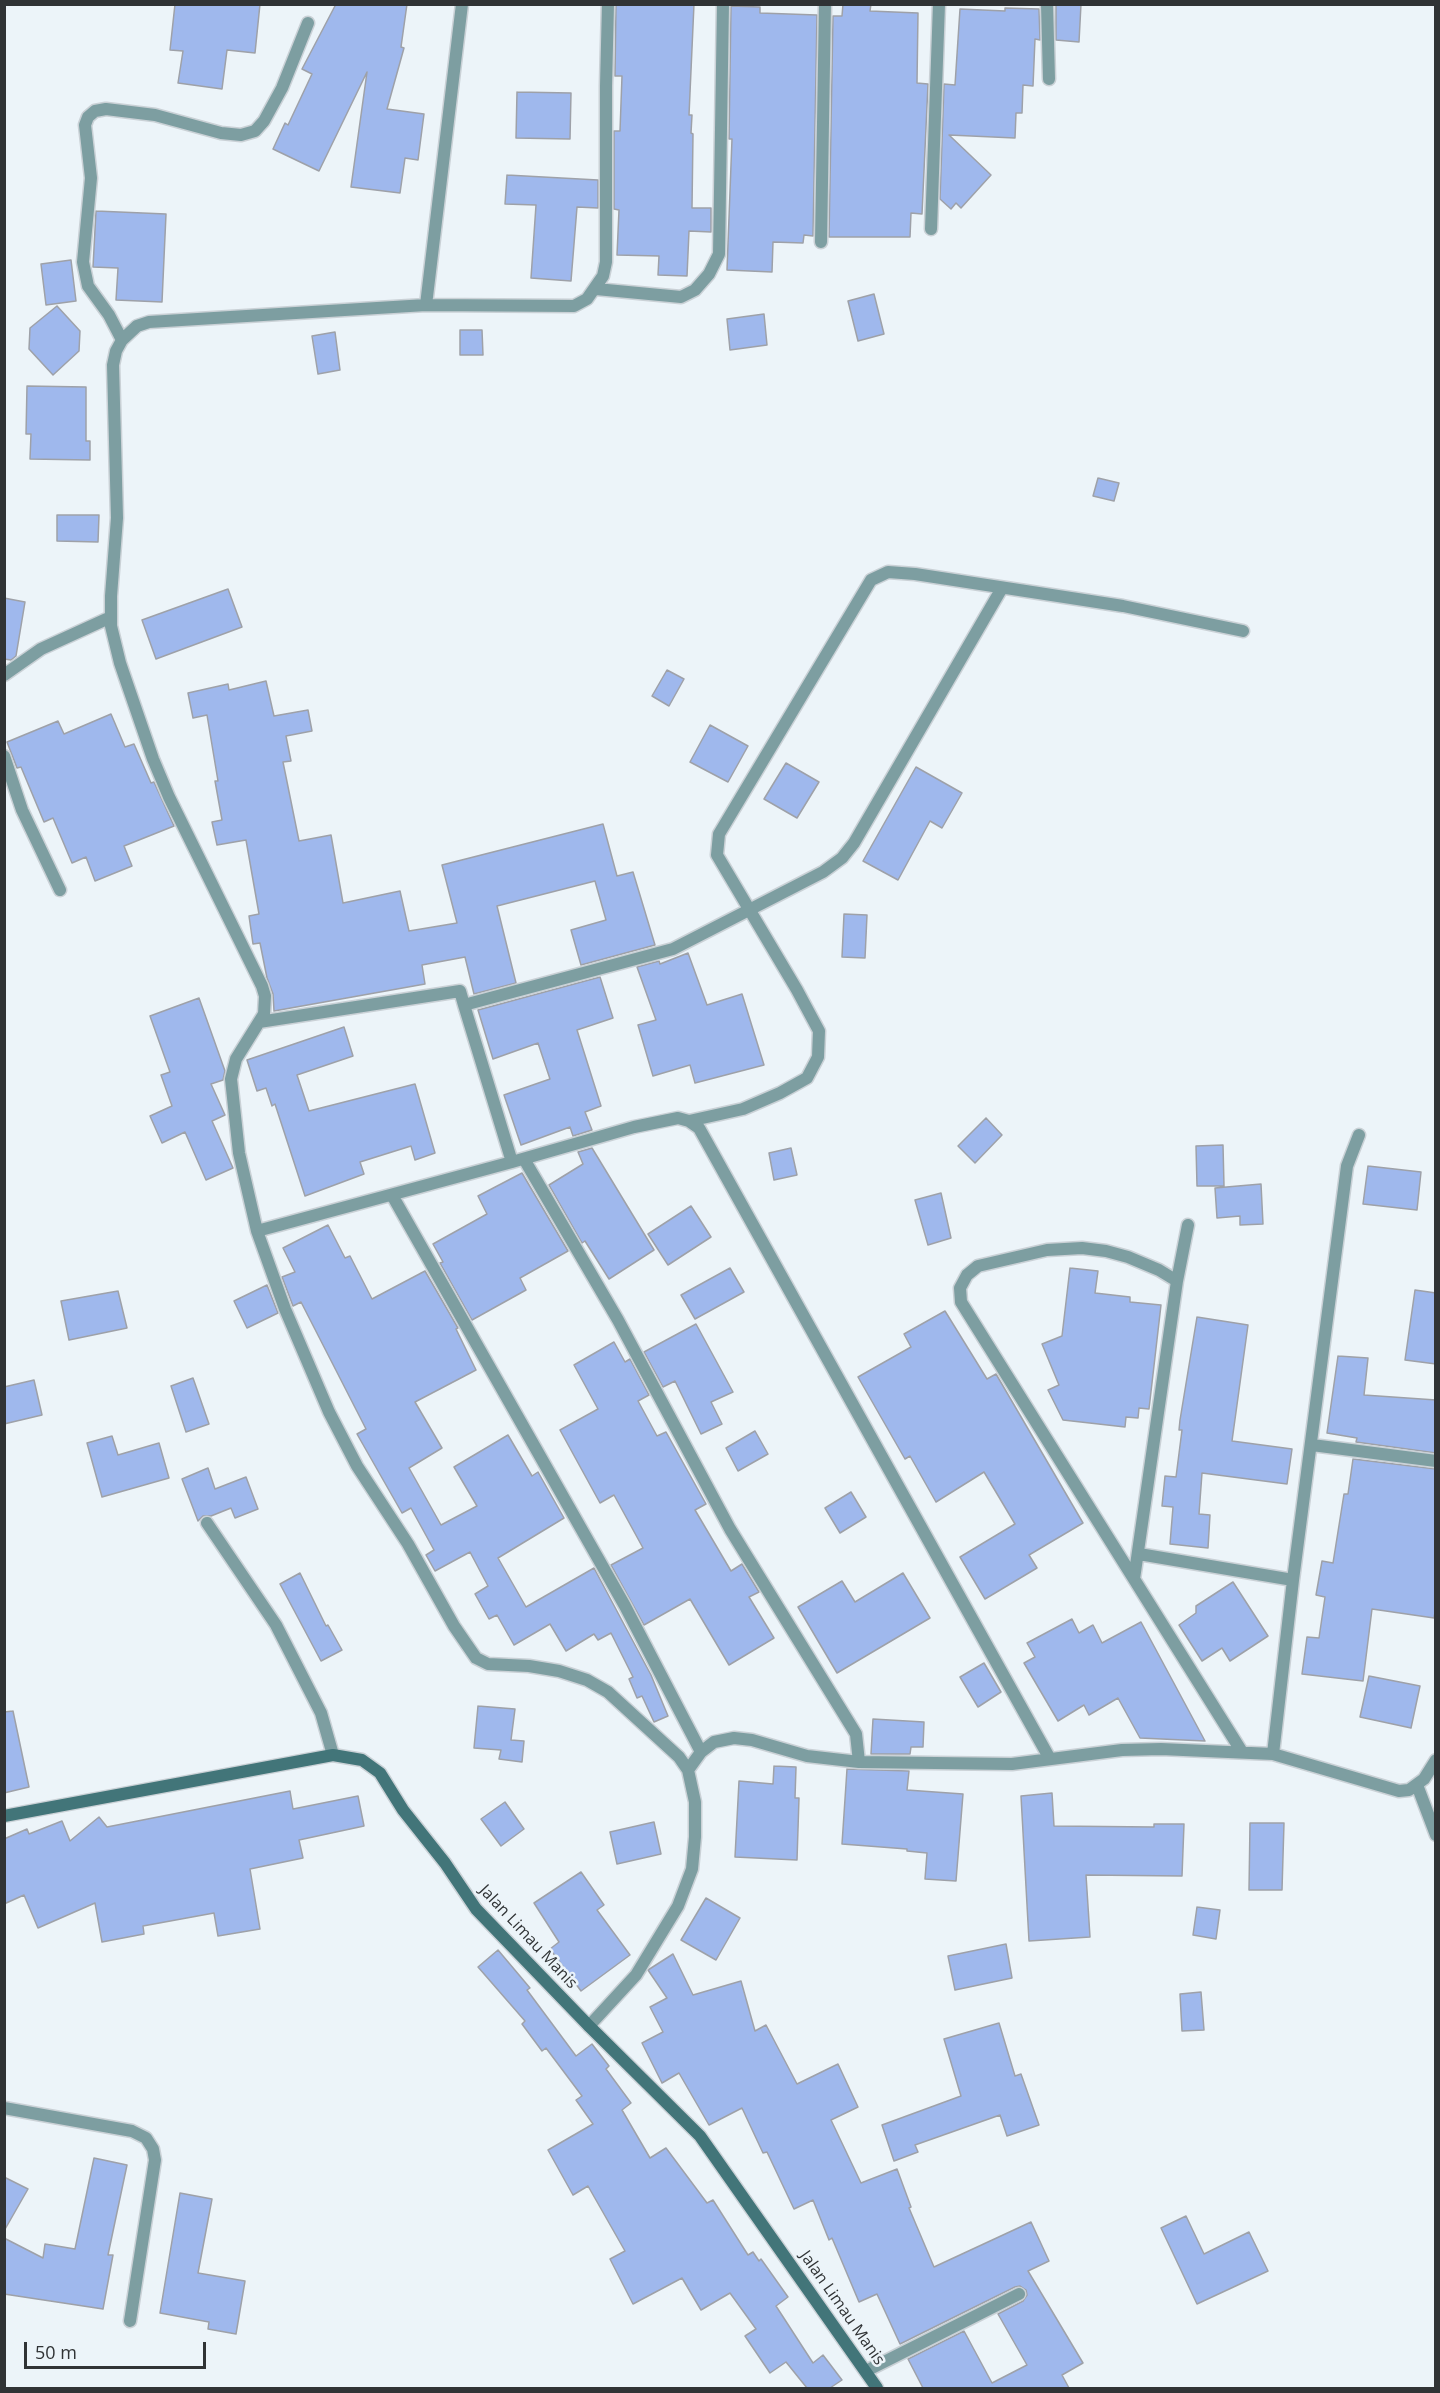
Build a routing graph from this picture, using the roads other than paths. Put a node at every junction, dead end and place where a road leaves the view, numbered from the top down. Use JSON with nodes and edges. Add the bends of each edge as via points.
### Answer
{"nodes":[{"id":1,"x":462,"y":4,"type":"edge"},
{"id":2,"x":608,"y":4,"type":"edge"},
{"id":3,"x":723,"y":4,"type":"edge"},
{"id":4,"x":825,"y":4,"type":"edge"},
{"id":5,"x":939,"y":4,"type":"edge"},
{"id":6,"x":1047,"y":4,"type":"edge"},
{"id":7,"x":308,"y":23,"type":"dead end"},
{"id":8,"x":1049,"y":79,"type":"dead end"},
{"id":9,"x":931,"y":229,"type":"dead end"},
{"id":10,"x":821,"y":243,"type":"dead end"},
{"id":11,"x":596,"y":289,"type":"junction"},
{"id":12,"x":426,"y":304,"type":"junction"},
{"id":13,"x":122,"y":340,"type":"junction"},
{"id":14,"x":1002,"y":588,"type":"junction"},
{"id":15,"x":111,"y":617,"type":"junction"},
{"id":16,"x":1243,"y":631,"type":"dead end"},
{"id":17,"x":4,"y":675,"type":"edge"},
{"id":18,"x":4,"y":756,"type":"edge"},
{"id":19,"x":60,"y":890,"type":"dead end"},
{"id":20,"x":750,"y":911,"type":"junction"},
{"id":21,"x":464,"y":1005,"type":"junction"},
{"id":22,"x":260,"y":1022,"type":"junction"},
{"id":23,"x":689,"y":1121,"type":"junction"},
{"id":24,"x":1359,"y":1135,"type":"dead end"},
{"id":25,"x":518,"y":1161,"type":"junction"},
{"id":26,"x":392,"y":1195,"type":"junction"},
{"id":27,"x":1188,"y":1225,"type":"dead end"},
{"id":28,"x":257,"y":1231,"type":"junction"},
{"id":29,"x":1177,"y":1281,"type":"junction"},
{"id":30,"x":1312,"y":1445,"type":"junction"},
{"id":31,"x":1436,"y":1461,"type":"edge"},
{"id":32,"x":207,"y":1523,"type":"dead end"},
{"id":33,"x":1139,"y":1554,"type":"junction"},
{"id":34,"x":1134,"y":1579,"type":"junction"},
{"id":35,"x":1293,"y":1580,"type":"junction"},
{"id":36,"x":701,"y":1752,"type":"junction"},
{"id":37,"x":1242,"y":1752,"type":"junction"},
{"id":38,"x":1274,"y":1754,"type":"junction"},
{"id":39,"x":333,"y":1755,"type":"junction"},
{"id":40,"x":1050,"y":1759,"type":"junction"},
{"id":41,"x":1436,"y":1760,"type":"edge"},
{"id":42,"x":859,"y":1762,"type":"junction"},
{"id":43,"x":688,"y":1770,"type":"junction"},
{"id":44,"x":1417,"y":1785,"type":"junction"},
{"id":45,"x":4,"y":1816,"type":"edge"},
{"id":46,"x":1436,"y":1835,"type":"edge"},
{"id":47,"x":589,"y":2026,"type":"junction"},
{"id":48,"x":4,"y":2108,"type":"edge"},
{"id":49,"x":1019,"y":2294,"type":"dead end"},
{"id":50,"x":130,"y":2321,"type":"dead end"},
{"id":51,"x":866,"y":2371,"type":"junction"},
{"id":52,"x":877,"y":2388,"type":"edge"}],
"edges":[{"from":1,"to":12,"type":"street"},
{"from":2,"to":11,"type":"street","via":[[606,262]]},
{"from":3,"to":11,"type":"street","via":[[719,254],[695,290],[681,297]]},
{"from":4,"to":10,"type":"street"},
{"from":5,"to":9,"type":"street"},
{"from":6,"to":8,"type":"street"},
{"from":7,"to":13,"type":"street","via":[[282,88],[255,131],[241,135],[221,133],[155,115],[106,109],[88,117],[85,125],[91,178],[83,261],[88,286]]},
{"from":11,"to":12,"type":"street","via":[[574,306]]},
{"from":12,"to":13,"type":"street","via":[[149,322],[137,326]]},
{"from":13,"to":15,"type":"street","via":[[113,365],[117,518]]},
{"from":14,"to":16,"type":"street","via":[[1123,606]]},
{"from":14,"to":20,"type":"street","via":[[854,843],[823,872]]},
{"from":14,"to":20,"type":"street","via":[[888,572],[871,580],[718,834],[717,855]]},
{"from":15,"to":17,"type":"street","via":[[41,649]]},
{"from":15,"to":22,"type":"street","via":[[120,663],[153,759],[262,986],[266,1005]]},
{"from":18,"to":19,"type":"street","via":[[22,810]]},
{"from":20,"to":21,"type":"street","via":[[673,949]]},
{"from":20,"to":23,"type":"street","via":[[819,1031],[818,1057],[807,1077],[780,1093],[743,1108]]},
{"from":21,"to":22,"type":"street","via":[[460,991]]},
{"from":21,"to":25,"type":"street"},
{"from":22,"to":28,"type":"street","via":[[240,1051],[231,1079],[239,1153]]},
{"from":23,"to":25,"type":"street","via":[[678,1118],[634,1127]]},
{"from":23,"to":40,"type":"street","via":[[699,1128],[763,1239]]},
{"from":24,"to":30,"type":"street","via":[[1347,1166]]},
{"from":25,"to":26,"type":"street"},
{"from":25,"to":42,"type":"street","via":[[618,1320],[730,1529],[856,1734]]},
{"from":26,"to":28,"type":"street"},
{"from":26,"to":36,"type":"street","via":[[625,1606]]},
{"from":27,"to":29,"type":"street"},
{"from":28,"to":43,"type":"street","via":[[329,1412],[357,1466],[476,1658],[488,1664],[529,1666],[587,1680],[608,1692],[679,1757]]},
{"from":29,"to":33,"type":"street"},
{"from":29,"to":34,"type":"street","via":[[1128,1257],[1082,1248],[1047,1250],[978,1266],[960,1288],[961,1302]]},
{"from":30,"to":31,"type":"street"},
{"from":30,"to":35,"type":"street"},
{"from":32,"to":39,"type":"street","via":[[276,1625],[321,1713]]},
{"from":33,"to":34,"type":"street"},
{"from":33,"to":35,"type":"street"},
{"from":34,"to":37,"type":"street"},
{"from":35,"to":38,"type":"street"},
{"from":36,"to":42,"type":"street","via":[[714,1742],[734,1738],[807,1756]]},
{"from":36,"to":43,"type":"street"},
{"from":37,"to":38,"type":"street"},
{"from":37,"to":40,"type":"street","via":[[1122,1750]]},
{"from":38,"to":44,"type":"street","via":[[1399,1791]]},
{"from":39,"to":45,"type":"street","name":"Jalan Limau Manis"},
{"from":39,"to":47,"type":"street","name":"Jalan Limau Manis","via":[[362,1760],[380,1773],[476,1909]]},
{"from":40,"to":42,"type":"street","via":[[1012,1764]]},
{"from":41,"to":44,"type":"street"},
{"from":43,"to":47,"type":"street","via":[[695,1802],[695,1837],[692,1869],[678,1906],[636,1975]]},
{"from":44,"to":46,"type":"street"},
{"from":47,"to":51,"type":"street","name":"Jalan Limau Manis","via":[[700,2136]]},
{"from":48,"to":50,"type":"street","via":[[146,2138],[155,2160]]},
{"from":49,"to":51,"type":"street"},
{"from":51,"to":52,"type":"street","name":"Jalan Limau Manis"}]}
